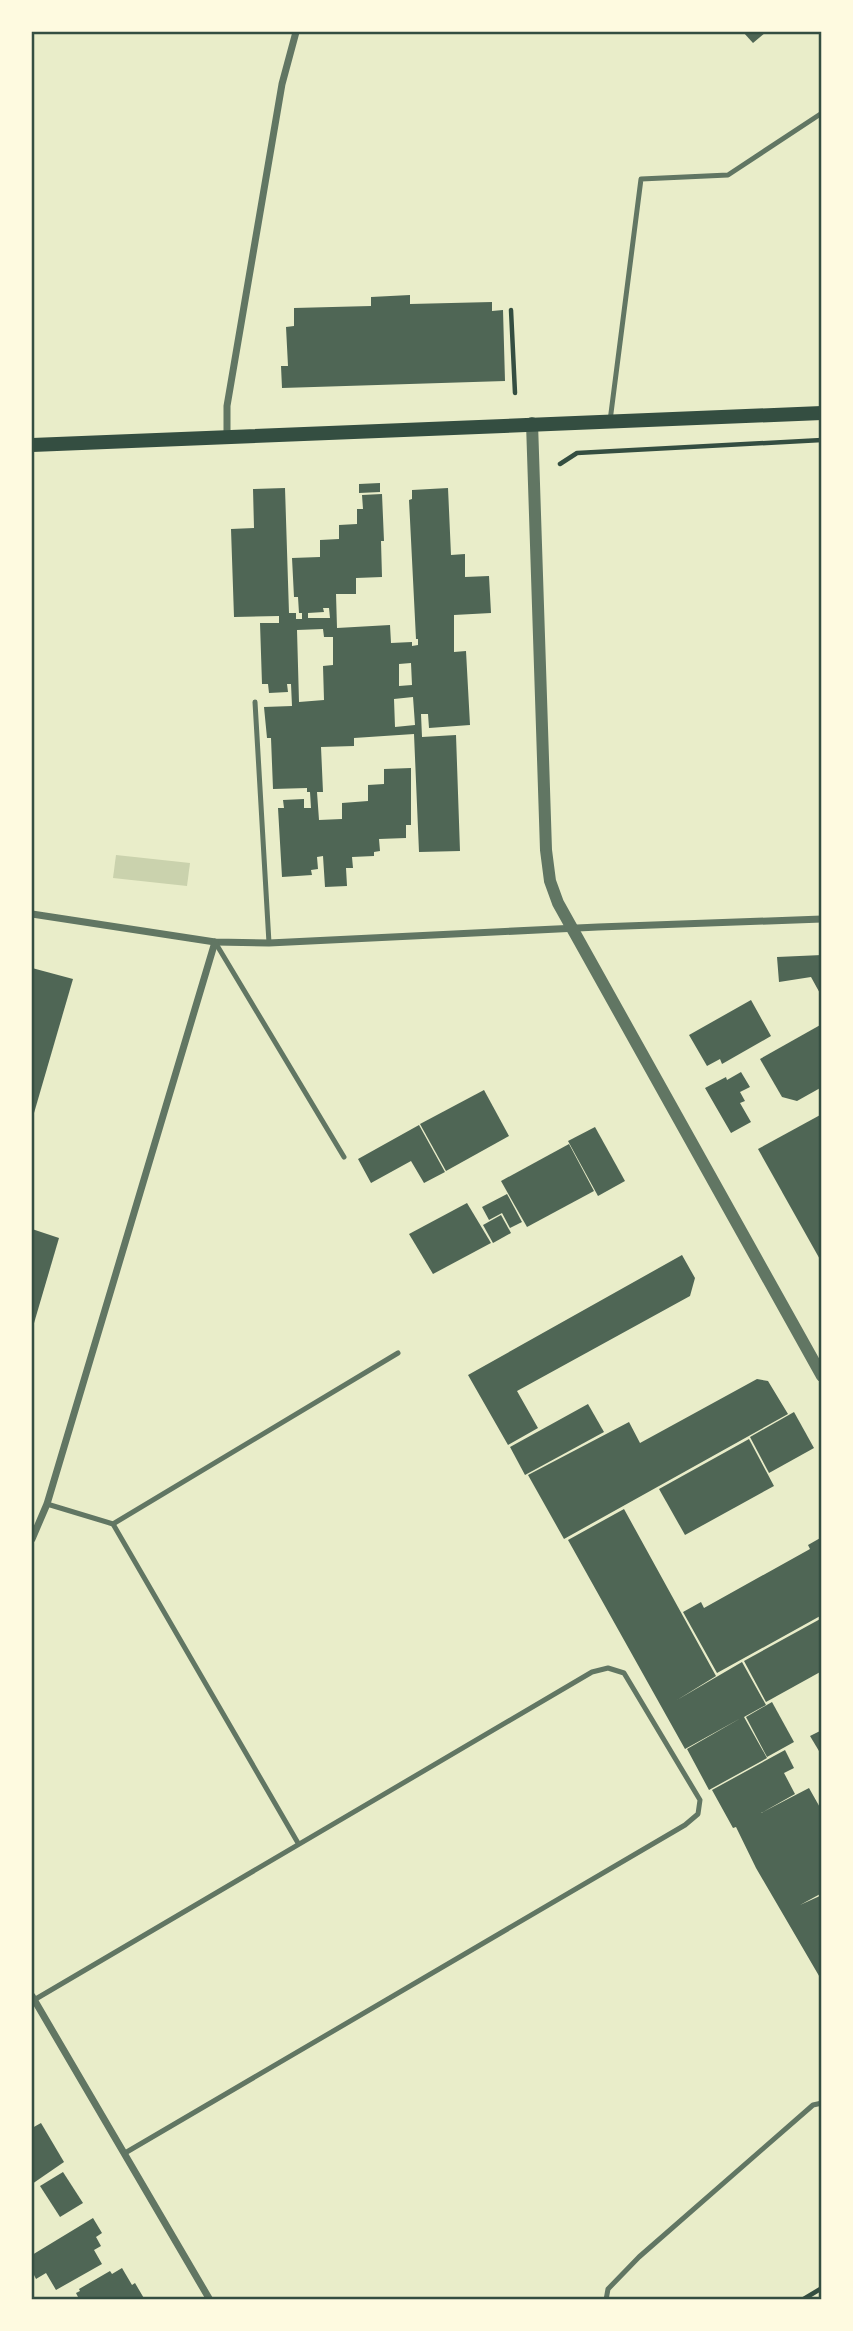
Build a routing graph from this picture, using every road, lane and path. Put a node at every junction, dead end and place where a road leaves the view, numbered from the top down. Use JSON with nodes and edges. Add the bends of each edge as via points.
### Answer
{"nodes":[{"id":1,"x":296,"y":32,"type":"edge"},
{"id":2,"x":821,"y":113,"type":"edge"},
{"id":3,"x":511,"y":310,"type":"dead end"},
{"id":4,"x":515,"y":393,"type":"dead end"},
{"id":5,"x":821,"y":413,"type":"edge"},
{"id":6,"x":610,"y":421,"type":"junction"},
{"id":7,"x":532,"y":424,"type":"junction"},
{"id":8,"x":227,"y":436,"type":"junction"},
{"id":9,"x":821,"y":440,"type":"edge"},
{"id":10,"x":32,"y":445,"type":"edge"},
{"id":11,"x":561,"y":464,"type":"dead end"},
{"id":12,"x":255,"y":702,"type":"dead end"},
{"id":13,"x":32,"y":914,"type":"edge"},
{"id":14,"x":821,"y":919,"type":"edge"},
{"id":15,"x":572,"y":928,"type":"junction"},
{"id":16,"x":215,"y":942,"type":"junction"},
{"id":17,"x":269,"y":943,"type":"junction"},
{"id":18,"x":344,"y":1157,"type":"dead end"},
{"id":19,"x":398,"y":1353,"type":"dead end"},
{"id":20,"x":821,"y":1376,"type":"edge"},
{"id":21,"x":47,"y":1504,"type":"junction"},
{"id":22,"x":113,"y":1524,"type":"junction"},
{"id":23,"x":32,"y":1539,"type":"edge"},
{"id":24,"x":298,"y":1843,"type":"junction"},
{"id":25,"x":33,"y":1998,"type":"edge"},
{"id":26,"x":821,"y":2103,"type":"edge"},
{"id":27,"x":125,"y":2153,"type":"junction"},
{"id":28,"x":821,"y":2288,"type":"edge"},
{"id":29,"x":210,"y":2300,"type":"edge"},
{"id":30,"x":606,"y":2300,"type":"edge"},
{"id":31,"x":802,"y":2300,"type":"edge"}],
"edges":[{"from":1,"to":8,"type":"street","via":[[282,84],[227,406]]},
{"from":2,"to":6,"type":"lane","via":[[727,175],[641,178]]},
{"from":3,"to":4,"type":"path"},
{"from":5,"to":6,"type":"main road"},
{"from":6,"to":7,"type":"main road"},
{"from":7,"to":8,"type":"main road"},
{"from":7,"to":15,"type":"street","via":[[546,850],[550,881]]},
{"from":8,"to":10,"type":"main road"},
{"from":9,"to":11,"type":"path","via":[[577,453]]},
{"from":12,"to":17,"type":"lane"},
{"from":13,"to":16,"type":"street"},
{"from":14,"to":15,"type":"street"},
{"from":15,"to":17,"type":"street"},
{"from":15,"to":20,"type":"street"},
{"from":16,"to":17,"type":"street"},
{"from":16,"to":18,"type":"lane"},
{"from":16,"to":21,"type":"street"},
{"from":19,"to":22,"type":"lane"},
{"from":21,"to":22,"type":"lane"},
{"from":21,"to":23,"type":"street"},
{"from":22,"to":24,"type":"lane"},
{"from":24,"to":25,"type":"lane"},
{"from":24,"to":27,"type":"lane","via":[[592,1672],[608,1668],[624,1672],[700,1800],[698,1814],[685,1825]]},
{"from":25,"to":27,"type":"street"},
{"from":26,"to":30,"type":"lane","via":[[813,2105],[639,2257],[608,2289]]},
{"from":27,"to":29,"type":"street"},
{"from":28,"to":31,"type":"path"}]}
